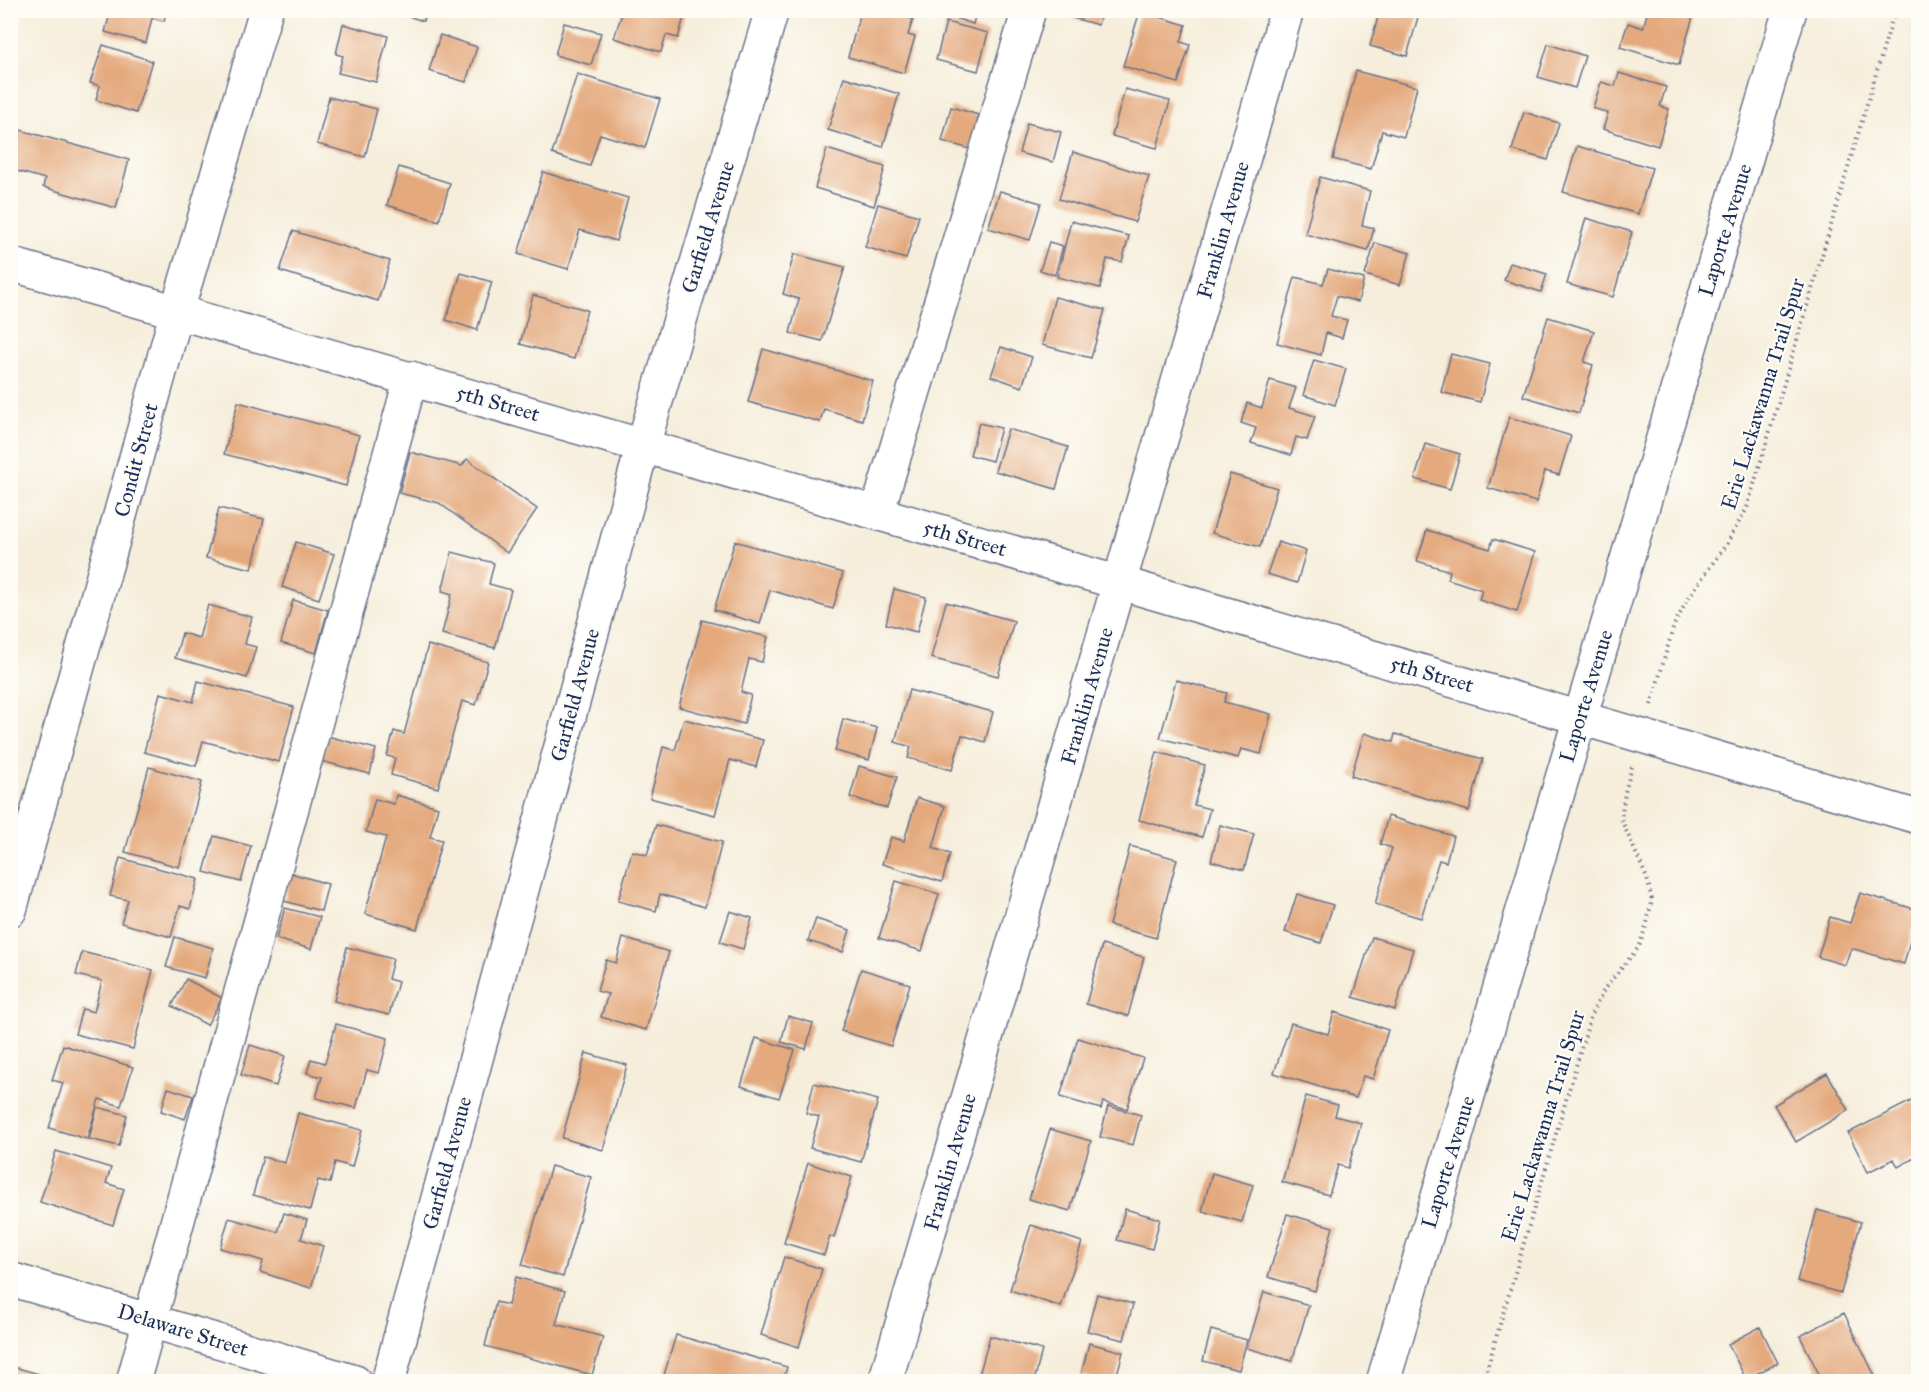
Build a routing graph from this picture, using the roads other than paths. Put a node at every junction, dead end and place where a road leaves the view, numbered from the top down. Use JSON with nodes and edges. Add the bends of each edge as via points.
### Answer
{"nodes":[{"id":1,"x":266,"y":10,"type":"edge"},
{"id":2,"x":772,"y":10,"type":"edge"},
{"id":3,"x":1029,"y":10,"type":"edge"},
{"id":4,"x":1287,"y":10,"type":"edge"},
{"id":5,"x":1790,"y":10,"type":"edge"},
{"id":6,"x":10,"y":264,"type":"edge"},
{"id":7,"x":177,"y":311,"type":"junction"},
{"id":8,"x":411,"y":378,"type":"junction"},
{"id":9,"x":643,"y":445,"type":"junction"},
{"id":10,"x":877,"y":513,"type":"junction"},
{"id":11,"x":1120,"y":583,"type":"junction"},
{"id":12,"x":1580,"y":717,"type":"junction"},
{"id":13,"x":1918,"y":817,"type":"edge"},
{"id":14,"x":10,"y":910,"type":"edge"},
{"id":15,"x":10,"y":1279,"type":"edge"},
{"id":16,"x":151,"y":1321,"type":"junction"},
{"id":17,"x":133,"y":1382,"type":"edge"},
{"id":18,"x":356,"y":1382,"type":"edge"},
{"id":19,"x":388,"y":1382,"type":"edge"},
{"id":20,"x":885,"y":1382,"type":"edge"},
{"id":21,"x":1383,"y":1382,"type":"edge"}],
"edges":[{"from":1,"to":7,"type":"street","name":"Condit Street"},
{"from":2,"to":9,"type":"street","name":"Garfield Avenue"},
{"from":3,"to":10,"type":"street"},
{"from":4,"to":11,"type":"street","name":"Franklin Avenue"},
{"from":5,"to":12,"type":"street","name":"Laporte Avenue"},
{"from":6,"to":7,"type":"street","name":"5th Street"},
{"from":7,"to":8,"type":"street","name":"5th Street"},
{"from":7,"to":14,"type":"street","name":"Condit Street"},
{"from":8,"to":9,"type":"street","name":"5th Street"},
{"from":8,"to":16,"type":"street"},
{"from":9,"to":10,"type":"street","name":"5th Street"},
{"from":9,"to":19,"type":"street","name":"Garfield Avenue"},
{"from":10,"to":11,"type":"street","name":"5th Street"},
{"from":11,"to":12,"type":"street","name":"5th Street"},
{"from":11,"to":20,"type":"street","name":"Franklin Avenue"},
{"from":12,"to":13,"type":"street","name":"5th Street"},
{"from":12,"to":21,"type":"street","name":"Laporte Avenue"},
{"from":15,"to":16,"type":"street","name":"Delaware Street"},
{"from":16,"to":17,"type":"street"},
{"from":16,"to":18,"type":"street","name":"Delaware Street"}]}
